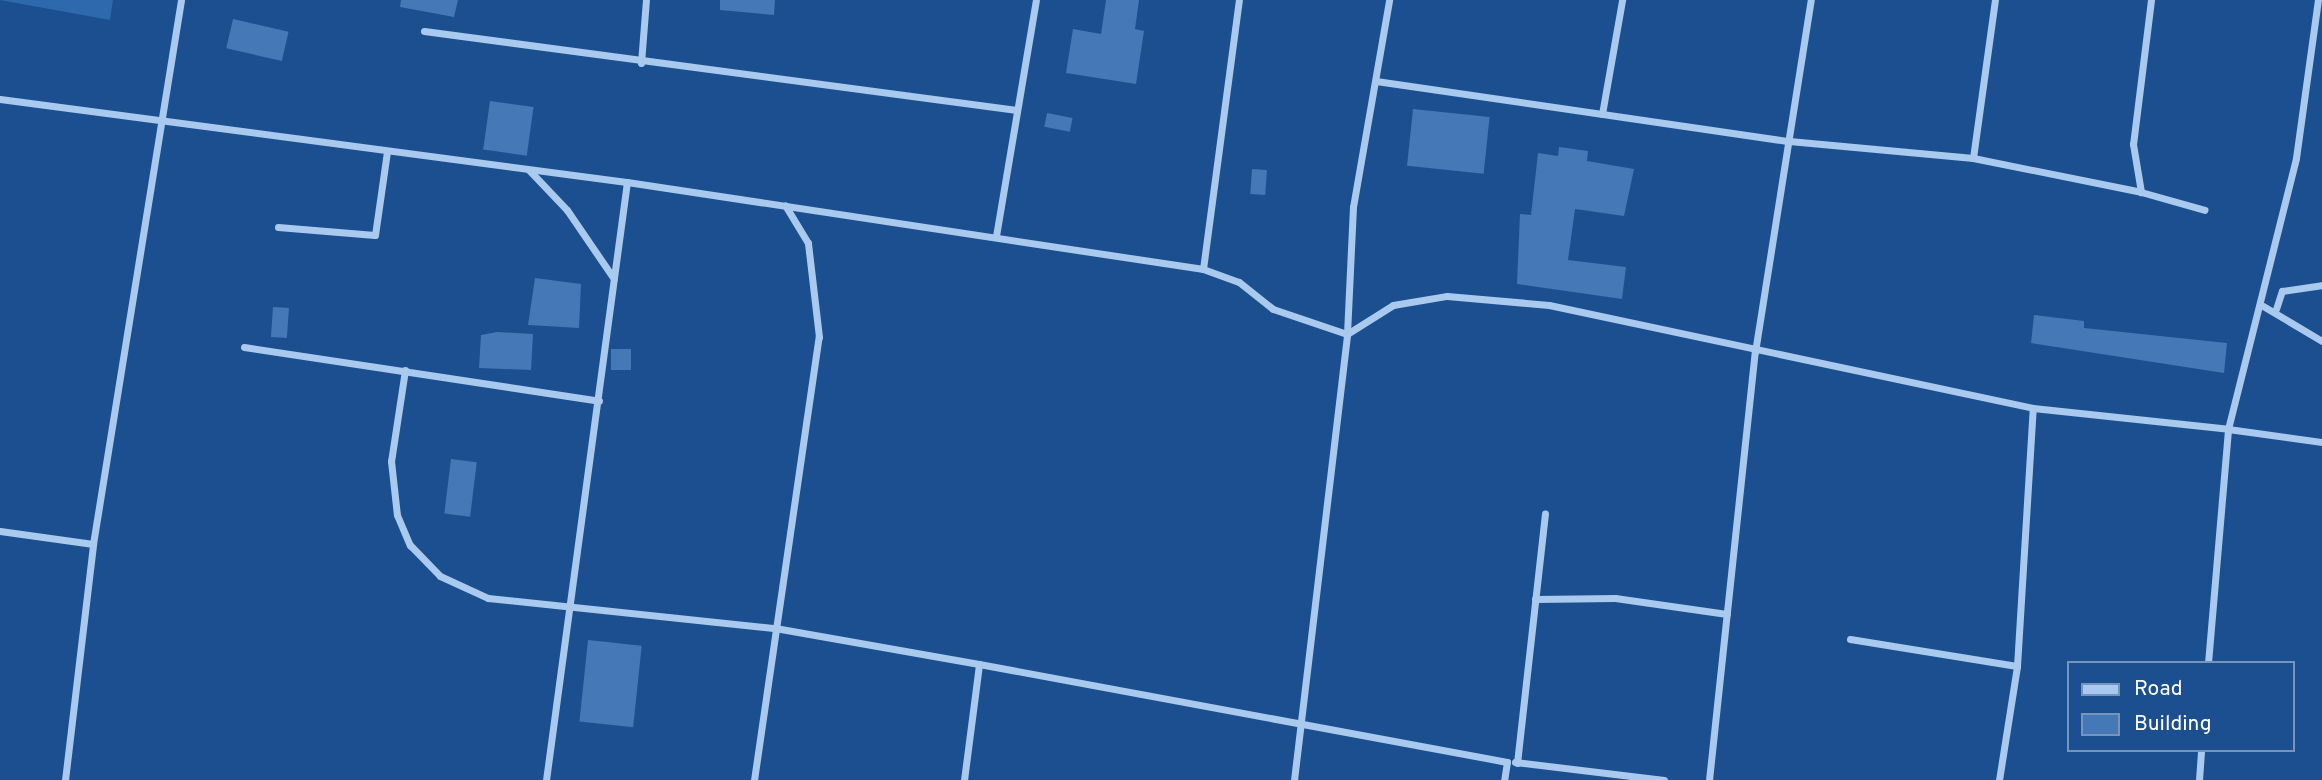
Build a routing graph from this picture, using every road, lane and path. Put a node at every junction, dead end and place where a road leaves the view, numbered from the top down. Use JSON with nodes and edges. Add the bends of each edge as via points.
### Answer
{"nodes":[{"id":1,"x":181,"y":0,"type":"edge"},
{"id":2,"x":646,"y":0,"type":"edge"},
{"id":3,"x":1036,"y":0,"type":"edge"},
{"id":4,"x":1239,"y":0,"type":"edge"},
{"id":5,"x":1390,"y":0,"type":"edge"},
{"id":6,"x":1622,"y":0,"type":"edge"},
{"id":7,"x":1811,"y":0,"type":"edge"},
{"id":8,"x":1995,"y":0,"type":"edge"},
{"id":9,"x":2151,"y":0,"type":"edge"},
{"id":10,"x":2318,"y":0,"type":"edge"},
{"id":11,"x":424,"y":32,"type":"dead end"},
{"id":12,"x":641,"y":63,"type":"junction"},
{"id":13,"x":1376,"y":81,"type":"junction"},
{"id":14,"x":0,"y":99,"type":"edge"},
{"id":15,"x":1017,"y":110,"type":"junction"},
{"id":16,"x":1602,"y":114,"type":"junction"},
{"id":17,"x":160,"y":124,"type":"junction"},
{"id":18,"x":1789,"y":141,"type":"junction"},
{"id":19,"x":387,"y":152,"type":"junction"},
{"id":20,"x":1973,"y":158,"type":"junction"},
{"id":21,"x":528,"y":170,"type":"junction"},
{"id":22,"x":627,"y":182,"type":"junction"},
{"id":23,"x":2141,"y":192,"type":"junction"},
{"id":24,"x":785,"y":205,"type":"junction"},
{"id":25,"x":2205,"y":211,"type":"dead end"},
{"id":26,"x":278,"y":227,"type":"dead end"},
{"id":27,"x":996,"y":236,"type":"junction"},
{"id":28,"x":1203,"y":270,"type":"junction"},
{"id":29,"x":614,"y":279,"type":"junction"},
{"id":30,"x":2322,"y":285,"type":"edge"},
{"id":31,"x":2263,"y":306,"type":"junction"},
{"id":32,"x":2276,"y":309,"type":"junction"},
{"id":33,"x":1347,"y":334,"type":"junction"},
{"id":34,"x":2322,"y":341,"type":"edge"},
{"id":35,"x":244,"y":347,"type":"dead end"},
{"id":36,"x":1755,"y":352,"type":"junction"},
{"id":37,"x":405,"y":370,"type":"junction"},
{"id":38,"x":598,"y":401,"type":"junction"},
{"id":39,"x":2033,"y":408,"type":"junction"},
{"id":40,"x":2228,"y":429,"type":"junction"},
{"id":41,"x":2322,"y":442,"type":"edge"},
{"id":42,"x":1545,"y":514,"type":"dead end"},
{"id":43,"x":0,"y":531,"type":"edge"},
{"id":44,"x":93,"y":544,"type":"junction"},
{"id":45,"x":1535,"y":599,"type":"junction"},
{"id":46,"x":572,"y":607,"type":"junction"},
{"id":47,"x":1727,"y":614,"type":"junction"},
{"id":48,"x":775,"y":628,"type":"junction"},
{"id":49,"x":1850,"y":639,"type":"dead end"},
{"id":50,"x":2208,"y":661,"type":"edge"},
{"id":51,"x":979,"y":664,"type":"junction"},
{"id":52,"x":2017,"y":666,"type":"junction"},
{"id":53,"x":1302,"y":723,"type":"junction"},
{"id":54,"x":2201,"y":752,"type":"edge"},
{"id":55,"x":1507,"y":762,"type":"junction"},
{"id":56,"x":1517,"y":763,"type":"junction"},
{"id":57,"x":65,"y":780,"type":"edge"},
{"id":58,"x":546,"y":780,"type":"edge"},
{"id":59,"x":754,"y":780,"type":"edge"},
{"id":60,"x":964,"y":780,"type":"edge"},
{"id":61,"x":1294,"y":780,"type":"edge"},
{"id":62,"x":1504,"y":780,"type":"edge"},
{"id":63,"x":1664,"y":780,"type":"edge"},
{"id":64,"x":1709,"y":780,"type":"edge"},
{"id":65,"x":1999,"y":780,"type":"edge"},
{"id":66,"x":2199,"y":780,"type":"edge"}],
"edges":[{"from":1,"to":17,"type":"street"},
{"from":2,"to":12,"type":"street"},
{"from":3,"to":15,"type":"street"},
{"from":4,"to":28,"type":"street"},
{"from":5,"to":13,"type":"street"},
{"from":6,"to":16,"type":"street"},
{"from":7,"to":18,"type":"street"},
{"from":8,"to":20,"type":"street"},
{"from":9,"to":23,"type":"street","via":[[2134,122]]},
{"from":10,"to":31,"type":"street","via":[[2296,158]]},
{"from":11,"to":12,"type":"street"},
{"from":12,"to":15,"type":"street"},
{"from":13,"to":16,"type":"street"},
{"from":13,"to":33,"type":"street","via":[[1353,207]]},
{"from":14,"to":17,"type":"street"},
{"from":15,"to":27,"type":"street"},
{"from":16,"to":18,"type":"street"},
{"from":17,"to":19,"type":"street"},
{"from":17,"to":44,"type":"street"},
{"from":18,"to":20,"type":"street"},
{"from":18,"to":36,"type":"street"},
{"from":19,"to":21,"type":"street"},
{"from":19,"to":26,"type":"street","via":[[374,235]]},
{"from":20,"to":23,"type":"street"},
{"from":21,"to":22,"type":"street"},
{"from":21,"to":29,"type":"street","via":[[567,210]]},
{"from":22,"to":24,"type":"street"},
{"from":22,"to":29,"type":"street"},
{"from":23,"to":25,"type":"street"},
{"from":24,"to":27,"type":"street"},
{"from":24,"to":48,"type":"street","via":[[808,243],[819,337]]},
{"from":27,"to":28,"type":"street"},
{"from":28,"to":33,"type":"street","via":[[1239,282],[1273,309]]},
{"from":29,"to":38,"type":"street"},
{"from":30,"to":32,"type":"street","via":[[2282,291]]},
{"from":31,"to":32,"type":"street"},
{"from":31,"to":40,"type":"street"},
{"from":32,"to":34,"type":"street"},
{"from":33,"to":36,"type":"street","via":[[1393,305],[1447,296],[1549,305]]},
{"from":33,"to":53,"type":"street"},
{"from":35,"to":37,"type":"street"},
{"from":36,"to":39,"type":"street"},
{"from":36,"to":47,"type":"street"},
{"from":37,"to":38,"type":"street"},
{"from":37,"to":46,"type":"street","via":[[390,461],[397,515],[411,545],[440,576],[488,598]]},
{"from":38,"to":46,"type":"street"},
{"from":39,"to":40,"type":"street"},
{"from":39,"to":52,"type":"street"},
{"from":40,"to":41,"type":"street"},
{"from":40,"to":50,"type":"street"},
{"from":42,"to":45,"type":"street"},
{"from":43,"to":44,"type":"street"},
{"from":44,"to":57,"type":"street"},
{"from":45,"to":47,"type":"street","via":[[1615,598]]},
{"from":45,"to":56,"type":"street"},
{"from":46,"to":48,"type":"street"},
{"from":46,"to":58,"type":"street"},
{"from":47,"to":64,"type":"street"},
{"from":48,"to":51,"type":"street"},
{"from":48,"to":59,"type":"street"},
{"from":49,"to":52,"type":"street"},
{"from":51,"to":53,"type":"street"},
{"from":51,"to":60,"type":"street"},
{"from":52,"to":65,"type":"street"},
{"from":53,"to":55,"type":"street"},
{"from":53,"to":61,"type":"street"},
{"from":54,"to":66,"type":"street"},
{"from":55,"to":56,"type":"street"},
{"from":55,"to":62,"type":"street"},
{"from":56,"to":63,"type":"street"}]}
